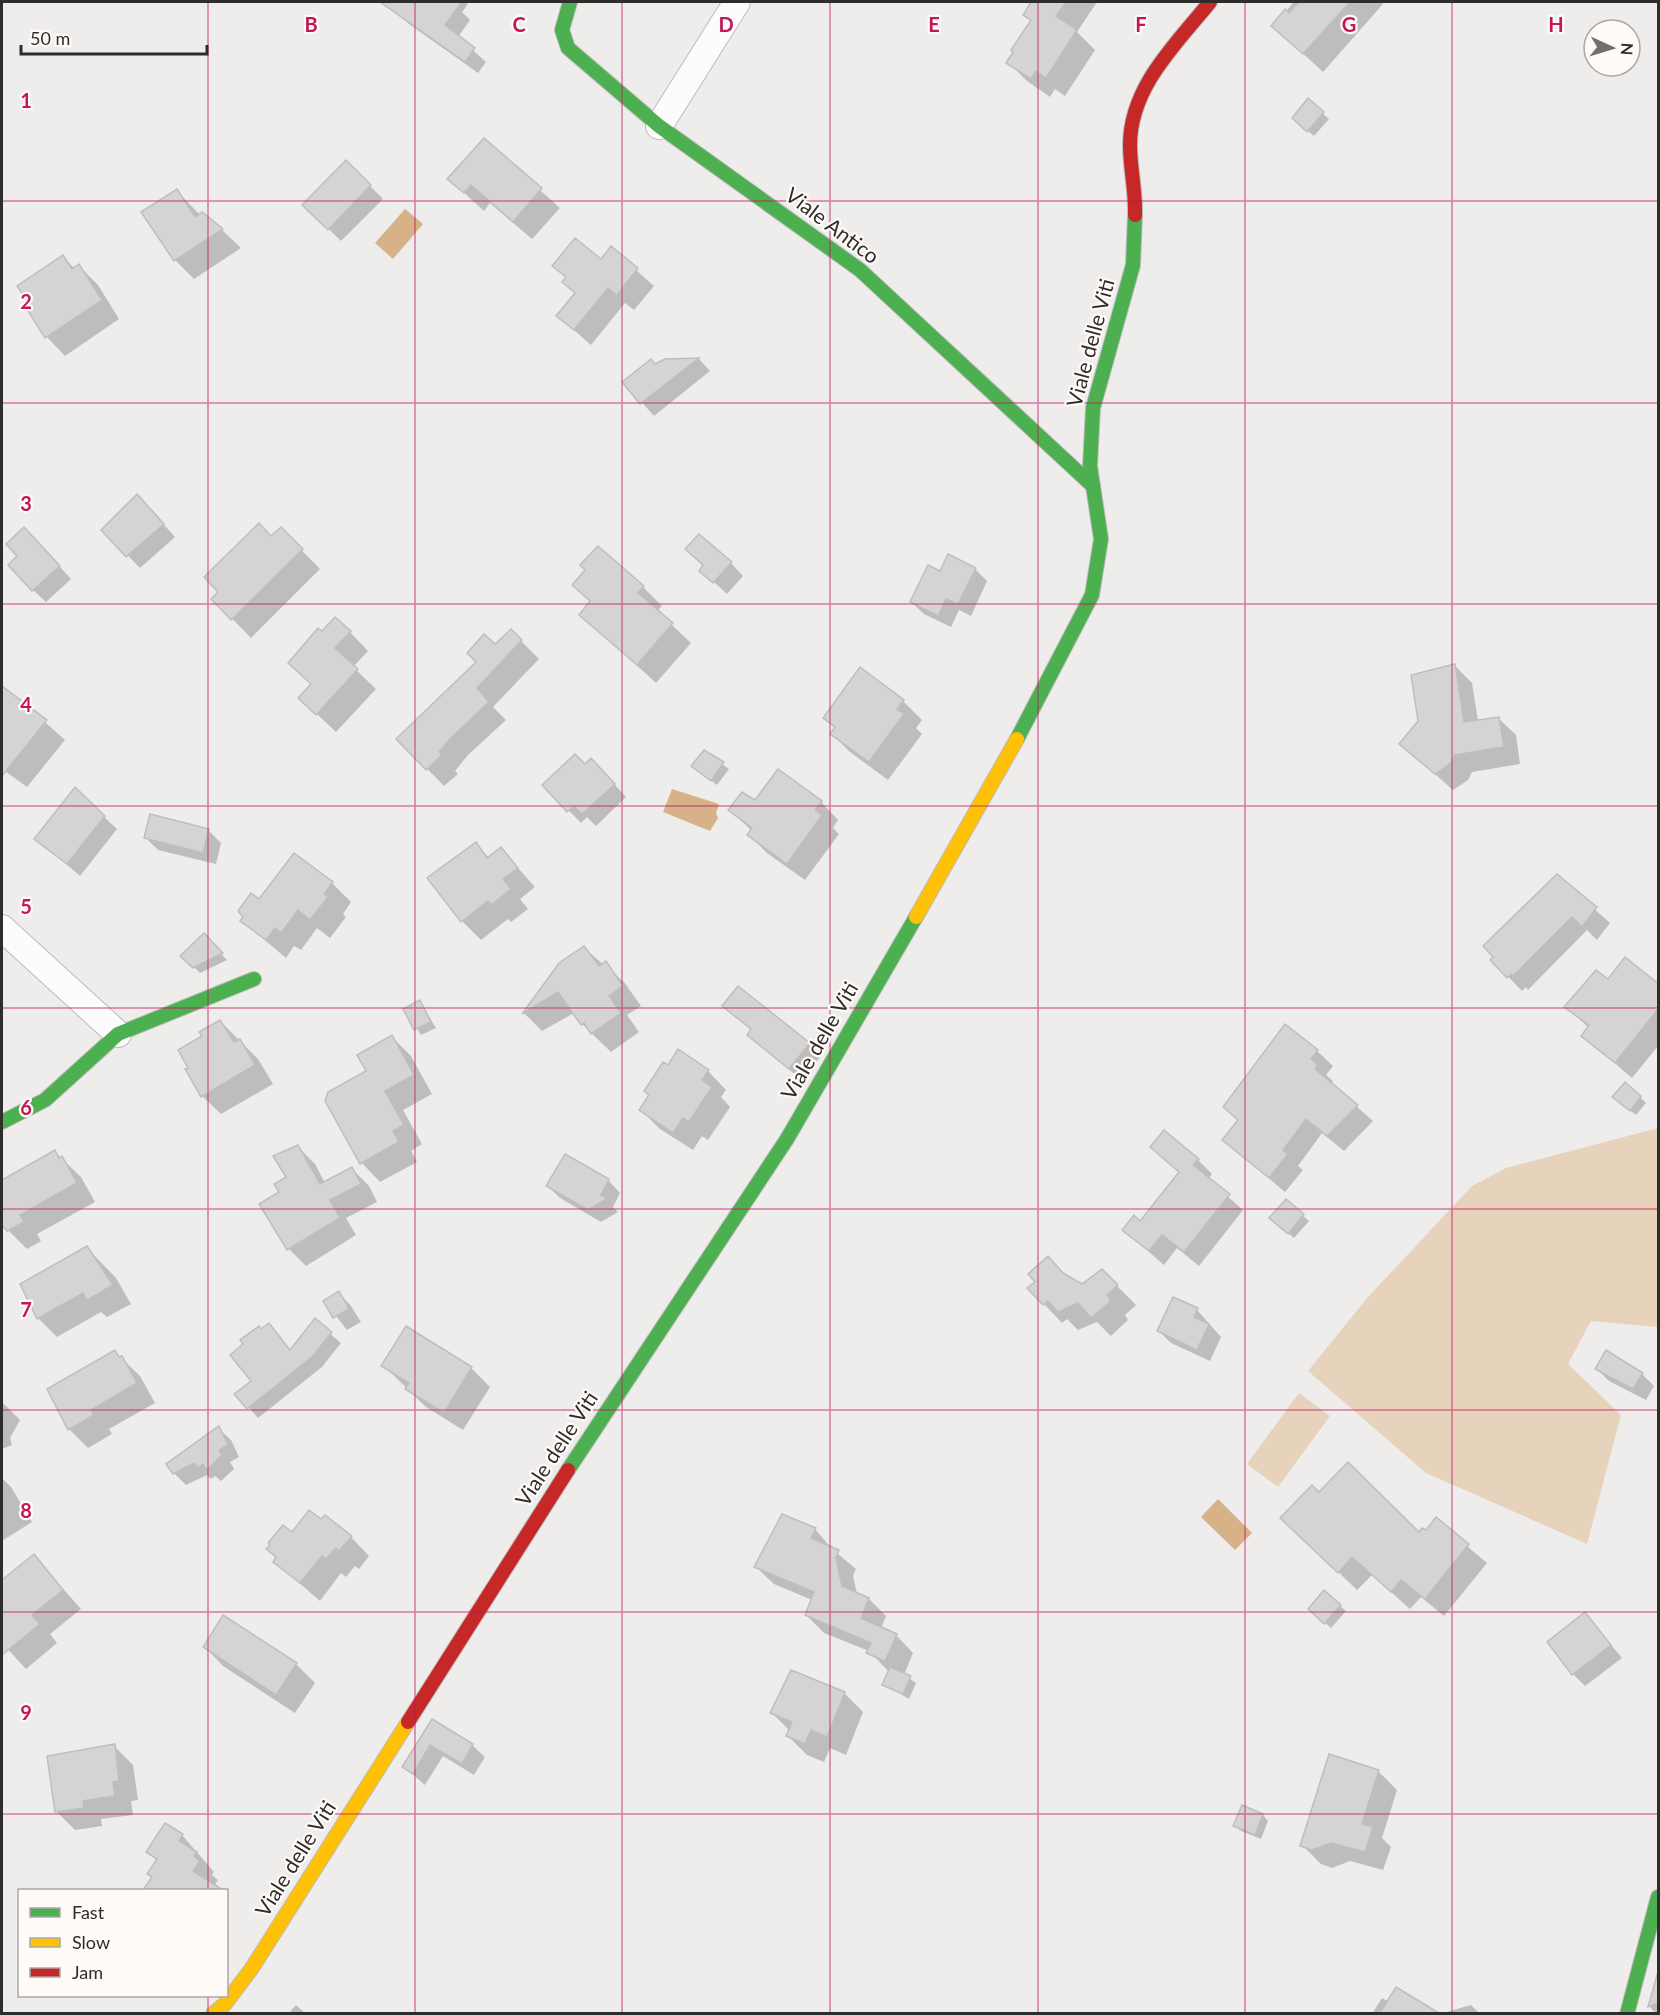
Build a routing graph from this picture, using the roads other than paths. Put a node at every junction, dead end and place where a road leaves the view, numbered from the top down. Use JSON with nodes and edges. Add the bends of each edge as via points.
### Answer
{"nodes":[{"id":1,"x":570,"y":2,"type":"edge"},
{"id":2,"x":737,"y":2,"type":"edge"},
{"id":3,"x":1210,"y":2,"type":"edge"},
{"id":4,"x":659,"y":126,"type":"junction"},
{"id":5,"x":1093,"y":486,"type":"junction"},
{"id":6,"x":2,"y":928,"type":"edge"},
{"id":7,"x":254,"y":979,"type":"dead end"},
{"id":8,"x":118,"y":1034,"type":"junction"},
{"id":9,"x":2,"y":1122,"type":"edge"},
{"id":10,"x":1659,"y":1897,"type":"edge"},
{"id":11,"x":213,"y":2013,"type":"edge"},
{"id":12,"x":1627,"y":2013,"type":"edge"}],
"edges":[{"from":1,"to":4,"type":"street","name":"Viale Antico","via":[[562,30],[568,48]]},
{"from":2,"to":4,"type":"street"},
{"from":3,"to":5,"type":"street","name":"Viale delle Viti","via":[[1150,76],[1138,107],[1130,143],[1135,208],[1133,265],[1093,408]]},
{"from":4,"to":5,"type":"street","name":"Viale Antico","via":[[860,270]]},
{"from":5,"to":11,"type":"street","name":"Viale delle Viti","via":[[1101,539],[1092,595],[995,781],[787,1140],[573,1463],[252,1968],[225,2004]]},
{"from":6,"to":8,"type":"street"},
{"from":7,"to":8,"type":"street"},
{"from":8,"to":9,"type":"street","via":[[45,1100]]},
{"from":10,"to":12,"type":"street"}]}
